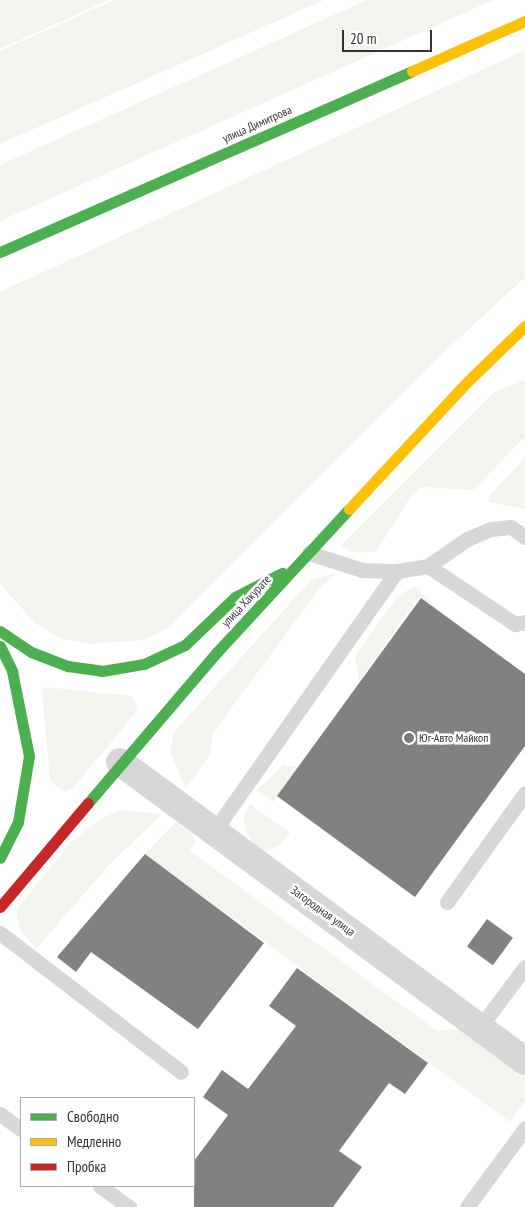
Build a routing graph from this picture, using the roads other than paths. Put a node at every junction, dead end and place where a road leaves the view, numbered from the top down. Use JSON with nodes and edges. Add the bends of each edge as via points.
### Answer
{"nodes":[{"id":1,"x":525,"y":21,"type":"edge"},
{"id":2,"x":0,"y":252,"type":"edge"},
{"id":3,"x":525,"y":326,"type":"edge"},
{"id":4,"x":525,"y":536,"type":"edge"},
{"id":5,"x":309,"y":553,"type":"junction"},
{"id":6,"x":298,"y":564,"type":"junction"},
{"id":7,"x":428,"y":566,"type":"junction"},
{"id":8,"x":397,"y":571,"type":"junction"},
{"id":9,"x":525,"y":622,"type":"edge"},
{"id":10,"x":0,"y":631,"type":"edge"},
{"id":11,"x":0,"y":646,"type":"edge"},
{"id":12,"x":120,"y":762,"type":"junction"},
{"id":13,"x":525,"y":793,"type":"edge"},
{"id":14,"x":214,"y":831,"type":"junction"},
{"id":15,"x":0,"y":858,"type":"edge"},
{"id":16,"x":447,"y":902,"type":"dead end"},
{"id":17,"x":0,"y":907,"type":"edge"},
{"id":18,"x":0,"y":933,"type":"edge"},
{"id":19,"x":525,"y":967,"type":"edge"},
{"id":20,"x":480,"y":1027,"type":"junction"},
{"id":21,"x":525,"y":1061,"type":"edge"},
{"id":22,"x":181,"y":1072,"type":"dead end"},
{"id":23,"x":0,"y":1114,"type":"edge"},
{"id":24,"x":20,"y":1128,"type":"edge"},
{"id":25,"x":525,"y":1128,"type":"edge"},
{"id":26,"x":101,"y":1187,"type":"edge"},
{"id":27,"x":129,"y":1207,"type":"edge"},
{"id":28,"x":467,"y":1207,"type":"edge"}],
"edges":[{"from":1,"to":2,"type":"main road","name":"улица Димитрова"},
{"from":3,"to":5,"type":"main road","name":"улица Хакурате"},
{"from":4,"to":7,"type":"lane","via":[[512,527],[491,529],[468,539]]},
{"from":5,"to":6,"type":"main road","name":"улица Хакурате"},
{"from":5,"to":8,"type":"lane","via":[[362,570]]},
{"from":6,"to":10,"type":"main road","via":[[235,597],[185,645],[144,664],[102,671],[68,666],[31,652]]},
{"from":6,"to":12,"type":"main road","name":"улица Хакурате"},
{"from":7,"to":8,"type":"lane"},
{"from":7,"to":9,"type":"lane","via":[[515,624]]},
{"from":8,"to":14,"type":"lane"},
{"from":11,"to":15,"type":"main road","via":[[12,671],[29,756],[18,822]]},
{"from":12,"to":14,"type":"street","name":"Загородная улица"},
{"from":12,"to":17,"type":"main road","name":"улица Хакурате"},
{"from":13,"to":16,"type":"lane"},
{"from":14,"to":20,"type":"street","name":"Загородная улица"},
{"from":18,"to":22,"type":"lane"},
{"from":19,"to":20,"type":"lane"},
{"from":20,"to":21,"type":"street","name":"Загородная улица"},
{"from":23,"to":24,"type":"lane"},
{"from":25,"to":28,"type":"lane"},
{"from":26,"to":27,"type":"lane"}]}
